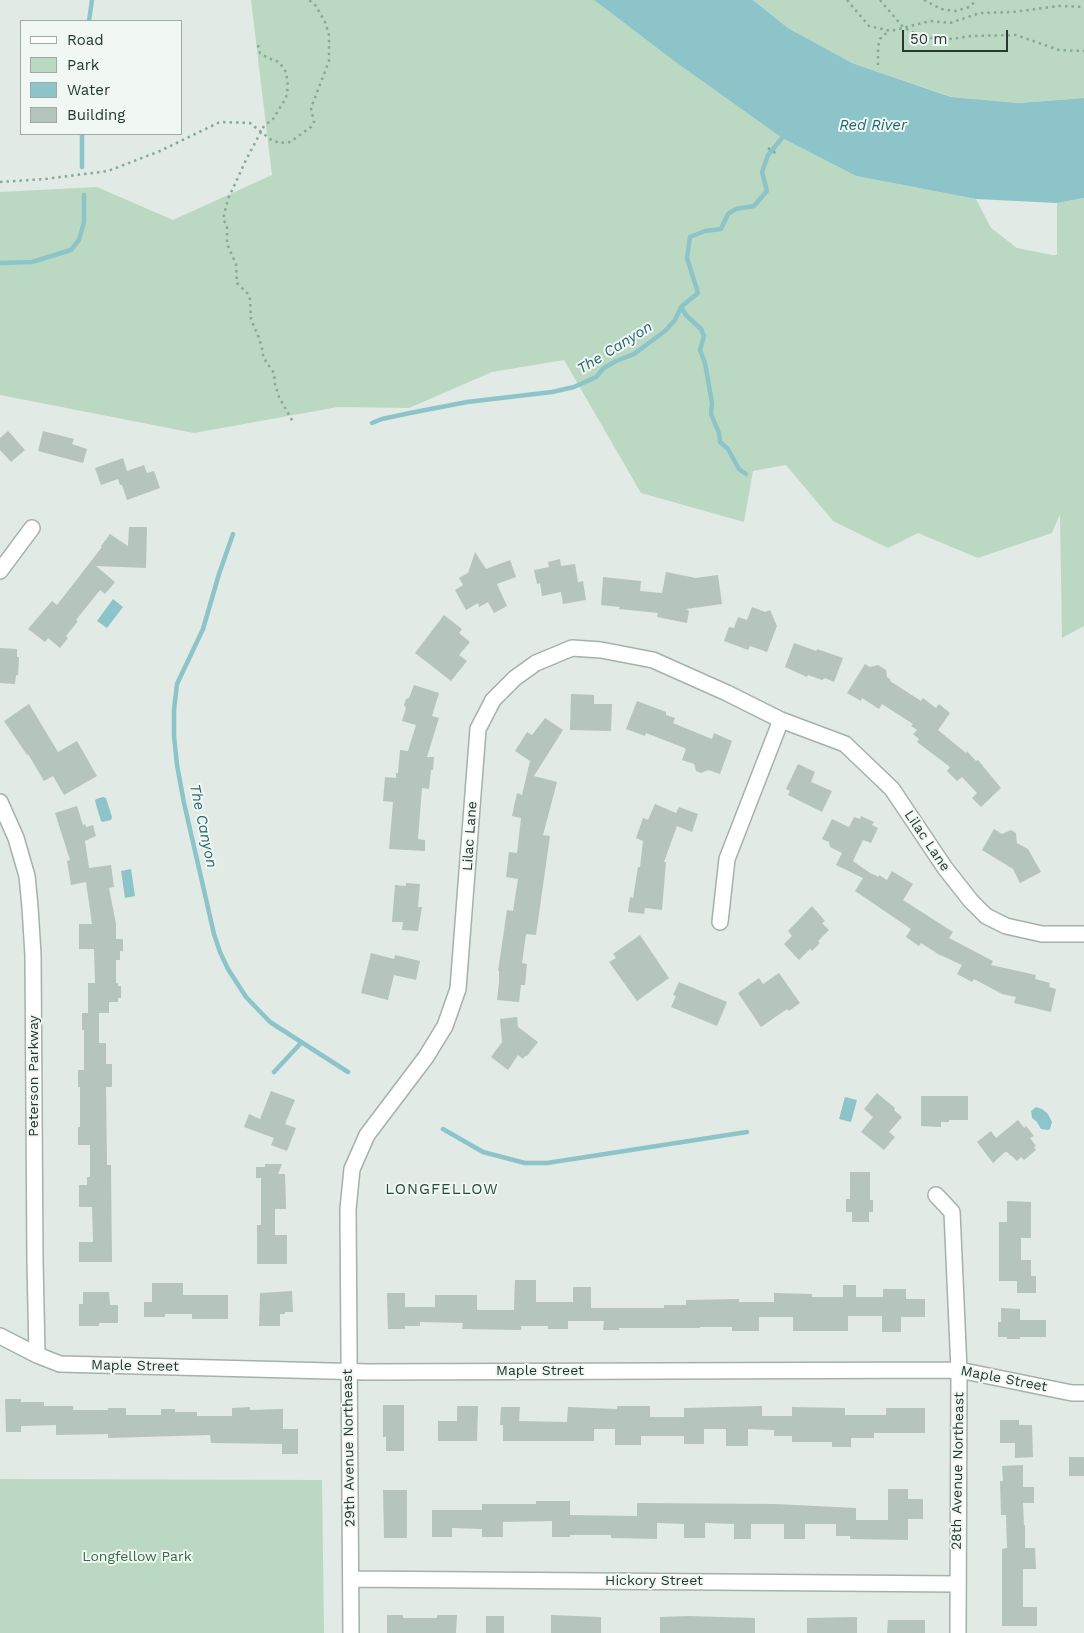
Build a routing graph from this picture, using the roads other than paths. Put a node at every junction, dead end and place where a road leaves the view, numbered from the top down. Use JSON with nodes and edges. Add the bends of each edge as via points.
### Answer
{"nodes":[{"id":1,"x":32,"y":528,"type":"dead end"},
{"id":2,"x":0,"y":571,"type":"edge"},
{"id":3,"x":781,"y":720,"type":"junction"},
{"id":4,"x":0,"y":802,"type":"edge"},
{"id":5,"x":720,"y":922,"type":"dead end"},
{"id":6,"x":1084,"y":934,"type":"edge"},
{"id":7,"x":936,"y":1195,"type":"dead end"},
{"id":8,"x":348,"y":1263,"type":"joint"},
{"id":9,"x":0,"y":1336,"type":"edge"},
{"id":10,"x":37,"y":1355,"type":"junction"},
{"id":11,"x":959,"y":1370,"type":"junction"},
{"id":12,"x":349,"y":1371,"type":"junction"},
{"id":13,"x":1084,"y":1393,"type":"edge"},
{"id":14,"x":351,"y":1579,"type":"junction"},
{"id":15,"x":957,"y":1584,"type":"junction"},
{"id":16,"x":351,"y":1633,"type":"edge"},
{"id":17,"x":958,"y":1633,"type":"edge"}],
"edges":[{"from":1,"to":2,"type":"street"},
{"from":3,"to":5,"type":"street","via":[[727,859]]},
{"from":3,"to":6,"type":"street","name":"Lilac Lane","via":[[845,744],[877,774],[892,789],[945,868],[986,916],[1006,926],[1042,934]]},
{"from":3,"to":8,"type":"street","name":"Lilac Lane","via":[[653,660],[601,650],[572,648],[536,663],[492,700],[478,729],[458,989],[445,1026],[426,1057],[367,1135],[352,1170]]},
{"from":4,"to":10,"type":"street","name":"Peterson Parkway","via":[[16,838],[27,876],[30,907]]},
{"from":7,"to":11,"type":"street","name":"28th Avenue Northeast","via":[[952,1212]]},
{"from":8,"to":12,"type":"street","name":"29th Avenue Northeast"},
{"from":9,"to":10,"type":"street","name":"Maple Street"},
{"from":10,"to":12,"type":"street","name":"Maple Street","via":[[60,1364]]},
{"from":11,"to":12,"type":"street","name":"Maple Street"},
{"from":11,"to":13,"type":"street","name":"Maple Street"},
{"from":11,"to":15,"type":"street","name":"28th Avenue Northeast"},
{"from":12,"to":14,"type":"street","name":"29th Avenue Northeast"},
{"from":14,"to":15,"type":"street","name":"Hickory Street"},
{"from":14,"to":16,"type":"street","name":"29th Avenue Northeast"},
{"from":15,"to":17,"type":"street","name":"28th Avenue Northeast"}]}
